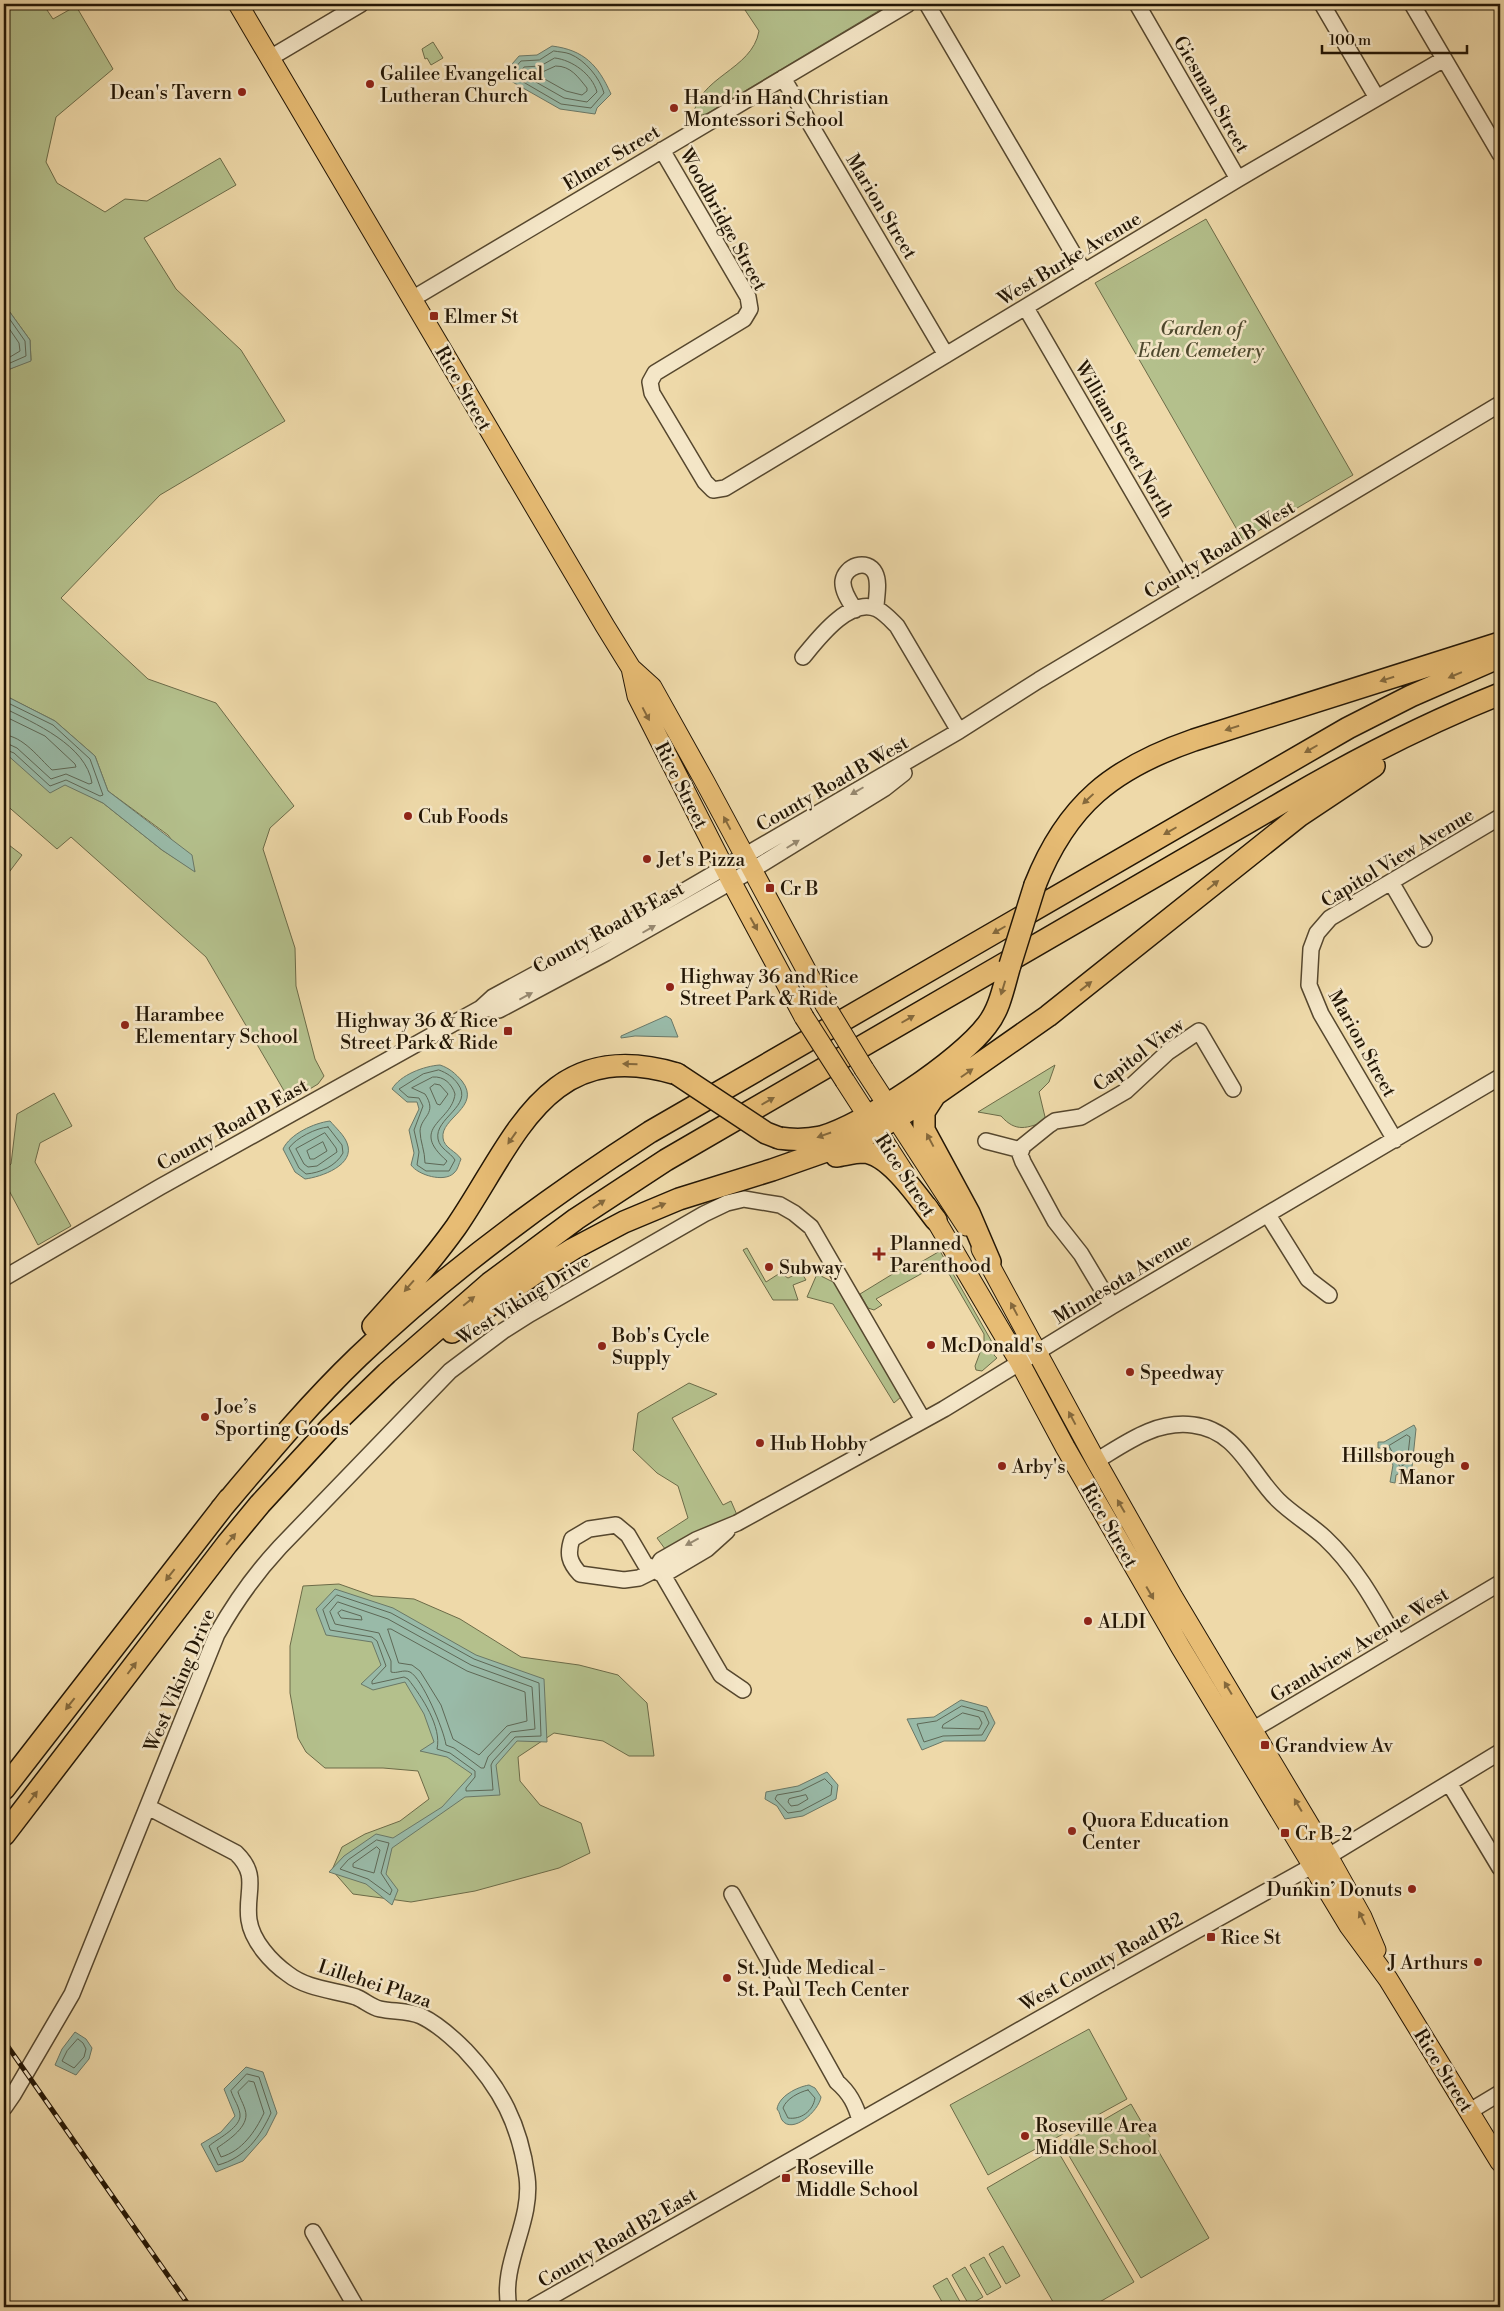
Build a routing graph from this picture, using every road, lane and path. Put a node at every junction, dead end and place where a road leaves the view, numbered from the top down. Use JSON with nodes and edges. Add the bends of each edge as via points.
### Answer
{"nodes":[{"id":1,"x":238,"y":4,"type":"edge"},
{"id":2,"x":361,"y":4,"type":"edge"},
{"id":3,"x":908,"y":4,"type":"edge"},
{"id":4,"x":927,"y":4,"type":"edge"},
{"id":5,"x":1137,"y":4,"type":"edge"},
{"id":6,"x":1322,"y":4,"type":"edge"},
{"id":7,"x":1412,"y":4,"type":"edge"},
{"id":8,"x":270,"y":58,"type":"junction"},
{"id":9,"x":1444,"y":58,"type":"junction"},
{"id":10,"x":783,"y":78,"type":"junction"},
{"id":11,"x":1377,"y":98,"type":"junction"},
{"id":12,"x":662,"y":150,"type":"junction"},
{"id":13,"x":1500,"y":154,"type":"edge"},
{"id":14,"x":1238,"y":179,"type":"junction"},
{"id":15,"x":1084,"y":272,"type":"junction"},
{"id":16,"x":412,"y":298,"type":"junction"},
{"id":17,"x":1026,"y":308,"type":"junction"},
{"id":18,"x":946,"y":355,"type":"junction"},
{"id":19,"x":1500,"y":404,"type":"edge"},
{"id":20,"x":713,"y":490,"type":"joint"},
{"id":21,"x":1190,"y":590,"type":"junction"},
{"id":22,"x":876,"y":608,"type":"junction"},
{"id":23,"x":855,"y":610,"type":"junction"},
{"id":24,"x":1500,"y":643,"type":"edge"},
{"id":25,"x":1500,"y":656,"type":"edge"},
{"id":26,"x":803,"y":657,"type":"dead end"},
{"id":27,"x":631,"y":668,"type":"junction"},
{"id":28,"x":1500,"y":694,"type":"edge"},
{"id":29,"x":1500,"y":698,"type":"edge"},
{"id":30,"x":959,"y":731,"type":"junction"},
{"id":31,"x":1500,"y":817,"type":"edge"},
{"id":32,"x":748,"y":864,"type":"junction"},
{"id":33,"x":727,"y":874,"type":"junction"},
{"id":34,"x":1391,"y":882,"type":"junction"},
{"id":35,"x":1317,"y":933,"type":"joint"},
{"id":36,"x":1424,"y":939,"type":"dead end"},
{"id":37,"x":1500,"y":1077,"type":"edge"},
{"id":38,"x":1233,"y":1089,"type":"dead end"},
{"id":39,"x":935,"y":1095,"type":"junction"},
{"id":40,"x":892,"y":1111,"type":"junction"},
{"id":41,"x":872,"y":1123,"type":"junction"},
{"id":42,"x":1394,"y":1140,"type":"junction"},
{"id":43,"x":986,"y":1141,"type":"dead end"},
{"id":44,"x":1021,"y":1150,"type":"junction"},
{"id":45,"x":772,"y":1170,"type":"junction"},
{"id":46,"x":1268,"y":1215,"type":"junction"},
{"id":47,"x":936,"y":1220,"type":"junction"},
{"id":48,"x":990,"y":1262,"type":"junction"},
{"id":49,"x":4,"y":1278,"type":"edge"},
{"id":50,"x":1329,"y":1294,"type":"dead end"},
{"id":51,"x":1112,"y":1306,"type":"junction"},
{"id":52,"x":1037,"y":1352,"type":"junction"},
{"id":53,"x":1020,"y":1363,"type":"junction"},
{"id":54,"x":342,"y":1416,"type":"junction"},
{"id":55,"x":923,"y":1420,"type":"junction"},
{"id":56,"x":1096,"y":1461,"type":"junction"},
{"id":57,"x":221,"y":1509,"type":"junction"},
{"id":58,"x":659,"y":1572,"type":"junction"},
{"id":59,"x":1500,"y":1583,"type":"edge"},
{"id":60,"x":1398,"y":1643,"type":"junction"},
{"id":61,"x":744,"y":1690,"type":"dead end"},
{"id":62,"x":1254,"y":1730,"type":"junction"},
{"id":63,"x":1238,"y":1739,"type":"junction"},
{"id":64,"x":1500,"y":1752,"type":"edge"},
{"id":65,"x":1449,"y":1783,"type":"junction"},
{"id":66,"x":4,"y":1789,"type":"edge"},
{"id":67,"x":148,"y":1807,"type":"junction"},
{"id":68,"x":4,"y":1836,"type":"edge"},
{"id":69,"x":1321,"y":1860,"type":"junction"},
{"id":70,"x":1500,"y":1868,"type":"edge"},
{"id":71,"x":732,"y":1894,"type":"dead end"},
{"id":72,"x":1500,"y":2093,"type":"edge"},
{"id":73,"x":4,"y":2108,"type":"edge"},
{"id":74,"x":1470,"y":2111,"type":"junction"},
{"id":75,"x":860,"y":2121,"type":"junction"},
{"id":76,"x":1500,"y":2162,"type":"edge"},
{"id":77,"x":720,"y":2201,"type":"joint"},
{"id":78,"x":313,"y":2232,"type":"dead end"},
{"id":79,"x":356,"y":2307,"type":"edge"},
{"id":80,"x":509,"y":2307,"type":"edge"},
{"id":81,"x":533,"y":2307,"type":"edge"}],
"edges":[{"from":1,"to":8,"type":"main road","name":"Rice Street"},
{"from":2,"to":8,"type":"street"},
{"from":3,"to":10,"type":"street","name":"Elmer Street"},
{"from":4,"to":15,"type":"street"},
{"from":5,"to":14,"type":"street","name":"Giesman Street"},
{"from":6,"to":11,"type":"street"},
{"from":7,"to":9,"type":"street"},
{"from":8,"to":16,"type":"main road","name":"Rice Street"},
{"from":9,"to":11,"type":"street","name":"West Burke Avenue"},
{"from":9,"to":13,"type":"street"},
{"from":10,"to":12,"type":"street","name":"Elmer Street"},
{"from":10,"to":18,"type":"street","name":"Marion Street"},
{"from":11,"to":14,"type":"street","name":"West Burke Avenue"},
{"from":12,"to":16,"type":"street","name":"Elmer Street"},
{"from":12,"to":20,"type":"street","name":"Woodbridge Street","via":[[748,297],[750,309],[744,319],[655,373],[650,382],[657,401],[705,482]]},
{"from":14,"to":15,"type":"street","name":"West Burke Avenue"},
{"from":15,"to":17,"type":"street","name":"West Burke Avenue"},
{"from":16,"to":27,"type":"main road","name":"Rice Street"},
{"from":17,"to":18,"type":"street","name":"West Burke Avenue"},
{"from":17,"to":21,"type":"street","name":"William Street North"},
{"from":18,"to":20,"type":"street","name":"West Burke Avenue","via":[[725,488]]},
{"from":19,"to":21,"type":"street","name":"County Road B West"},
{"from":21,"to":30,"type":"street","name":"County Road B West"},
{"from":22,"to":23,"type":"street"},
{"from":22,"to":23,"type":"street","via":[[875,572],[862,565],[848,570],[842,582]]},
{"from":22,"to":30,"type":"street","via":[[897,626]]},
{"from":23,"to":26,"type":"street","via":[[828,628]]},
{"from":24,"to":40,"type":"highway","one_way":true,"bridge":true,"via":[[1194,740],[1146,759],[1111,780],[1076,810],[1053,846],[1035,885],[996,1011],[982,1032]]},
{"from":25,"to":57,"type":"highway","one_way":true,"via":[[1348,728],[658,1127],[563,1189],[470,1259],[357,1358],[278,1441]]},
{"from":32,"to":27,"type":"main road","name":"Rice Street","one_way":true,"via":[[652,687]]},
{"from":27,"to":33,"type":"main road","name":"Rice Street","one_way":true,"via":[[637,696]]},
{"from":54,"to":28,"type":"highway","one_way":true,"via":[[490,1283],[536,1247],[643,1174],[1348,764]]},
{"from":39,"to":29,"type":"highway","one_way":true,"via":[[1048,1016],[1335,790]]},
{"from":30,"to":32,"type":"street","name":"County Road B West","via":[[884,788]]},
{"from":31,"to":34,"type":"street","name":"Capitol View Avenue"},
{"from":32,"to":33,"type":"street","name":"County Road B East"},
{"from":32,"to":40,"type":"main road","name":"Rice Street","bridge":true,"via":[[825,1005]]},
{"from":33,"to":41,"type":"main road","name":"Rice Street","one_way":true,"bridge":true,"via":[[804,1017]]},
{"from":33,"to":49,"type":"street","name":"County Road B East","via":[[493,997],[481,1008]]},
{"from":34,"to":35,"type":"street","name":"Capitol View Avenue","via":[[1330,918]]},
{"from":34,"to":36,"type":"street"},
{"from":35,"to":42,"type":"street","name":"Marion Street","via":[[1311,949],[1309,985],[1321,1014]]},
{"from":37,"to":42,"type":"street","name":"Minnesota Avenue"},
{"from":38,"to":44,"type":"street","name":"Capitol View","via":[[1199,1031],[1168,1052],[1126,1091],[1081,1117],[1055,1121],[1031,1138]]},
{"from":39,"to":40,"type":"highway"},
{"from":48,"to":39,"type":"highway","one_way":true,"via":[[969,1213],[924,1130],[924,1112]]},
{"from":40,"to":41,"type":"highway"},
{"from":40,"to":48,"type":"main road","name":"Rice Street"},
{"from":41,"to":45,"type":"highway","via":[[846,1144]]},
{"from":41,"to":47,"type":"main road","name":"Rice Street"},
{"from":41,"to":57,"type":"highway","one_way":true,"bridge":true,"via":[[806,1140],[779,1138],[766,1133],[677,1074],[644,1066],[614,1064],[592,1069],[552,1090],[512,1137],[434,1257],[286,1422]]},
{"from":42,"to":46,"type":"street","name":"Minnesota Avenue"},
{"from":43,"to":44,"type":"street"},
{"from":44,"to":51,"type":"street","via":[[1022,1162],[1055,1221],[1081,1254]]},
{"from":45,"to":47,"type":"highway","via":[[864,1152],[884,1160]]},
{"from":54,"to":45,"type":"highway","one_way":true,"via":[[494,1302],[573,1249],[665,1204]]},
{"from":46,"to":50,"type":"street","via":[[1308,1279]]},
{"from":46,"to":51,"type":"street","name":"Minnesota Avenue"},
{"from":47,"to":53,"type":"main road","name":"Rice Street"},
{"from":52,"to":48,"type":"main road","name":"Rice Street","one_way":true},
{"from":51,"to":52,"type":"street","name":"Minnesota Avenue"},
{"from":52,"to":53,"type":"street","name":"Minnesota Avenue"},
{"from":56,"to":52,"type":"main road","name":"Rice Street","one_way":true},
{"from":53,"to":55,"type":"street","name":"Minnesota Avenue"},
{"from":53,"to":63,"type":"main road","name":"Rice Street","one_way":true,"via":[[1078,1471]]},
{"from":68,"to":54,"type":"highway","one_way":true,"via":[[227,1544],[294,1465]]},
{"from":55,"to":58,"type":"street","name":"Minnesota Avenue","via":[[736,1523],[661,1560]]},
{"from":55,"to":67,"type":"street","name":"West Viking Drive","via":[[816,1234],[806,1222],[780,1205],[763,1201],[744,1199],[711,1210],[530,1314],[474,1351],[419,1401],[280,1547],[244,1590],[218,1634]]},
{"from":56,"to":60,"type":"street","via":[[1141,1434],[1167,1425],[1194,1425],[1219,1434],[1242,1452],[1279,1501],[1341,1555],[1370,1594]]},
{"from":62,"to":56,"type":"main road","name":"Rice Street","one_way":true},
{"from":57,"to":66,"type":"highway","one_way":true},
{"from":58,"to":58,"type":"street","via":[[645,1564],[628,1535],[616,1525],[589,1529],[572,1539],[570,1563],[580,1574],[624,1580]]},
{"from":58,"to":61,"type":"street","via":[[721,1675]]},
{"from":59,"to":60,"type":"street","name":"Grandview Avenue West"},
{"from":60,"to":62,"type":"street","name":"Grandview Avenue West"},
{"from":62,"to":63,"type":"street","name":"Grandview Avenue West"},
{"from":69,"to":62,"type":"main road","name":"Rice Street","one_way":true},
{"from":63,"to":69,"type":"main road","name":"Rice Street"},
{"from":64,"to":65,"type":"street","name":"West County Road B2"},
{"from":65,"to":69,"type":"street","name":"West County Road B2"},
{"from":65,"to":70,"type":"street"},
{"from":67,"to":73,"type":"street","name":"West Viking Drive","via":[[72,1994]]},
{"from":67,"to":80,"type":"street","name":"Lillehei Plaza","via":[[236,1853],[249,1866],[248,1907],[253,1934],[259,1945],[288,1975],[378,2008],[418,2014],[460,2046],[492,2080],[517,2133],[528,2183],[527,2205],[508,2282]]},
{"from":69,"to":74,"type":"main road","name":"Rice Street","via":[[1362,1918],[1388,1979]]},
{"from":69,"to":75,"type":"street","name":"West County Road B2"},
{"from":71,"to":75,"type":"street","via":[[837,2082],[851,2098]]},
{"from":72,"to":74,"type":"street"},
{"from":74,"to":76,"type":"main road","name":"Rice Street"},
{"from":75,"to":77,"type":"street","name":"West County Road B2"},
{"from":77,"to":81,"type":"street","name":"County Road B2 East"},
{"from":78,"to":79,"type":"street"}]}
